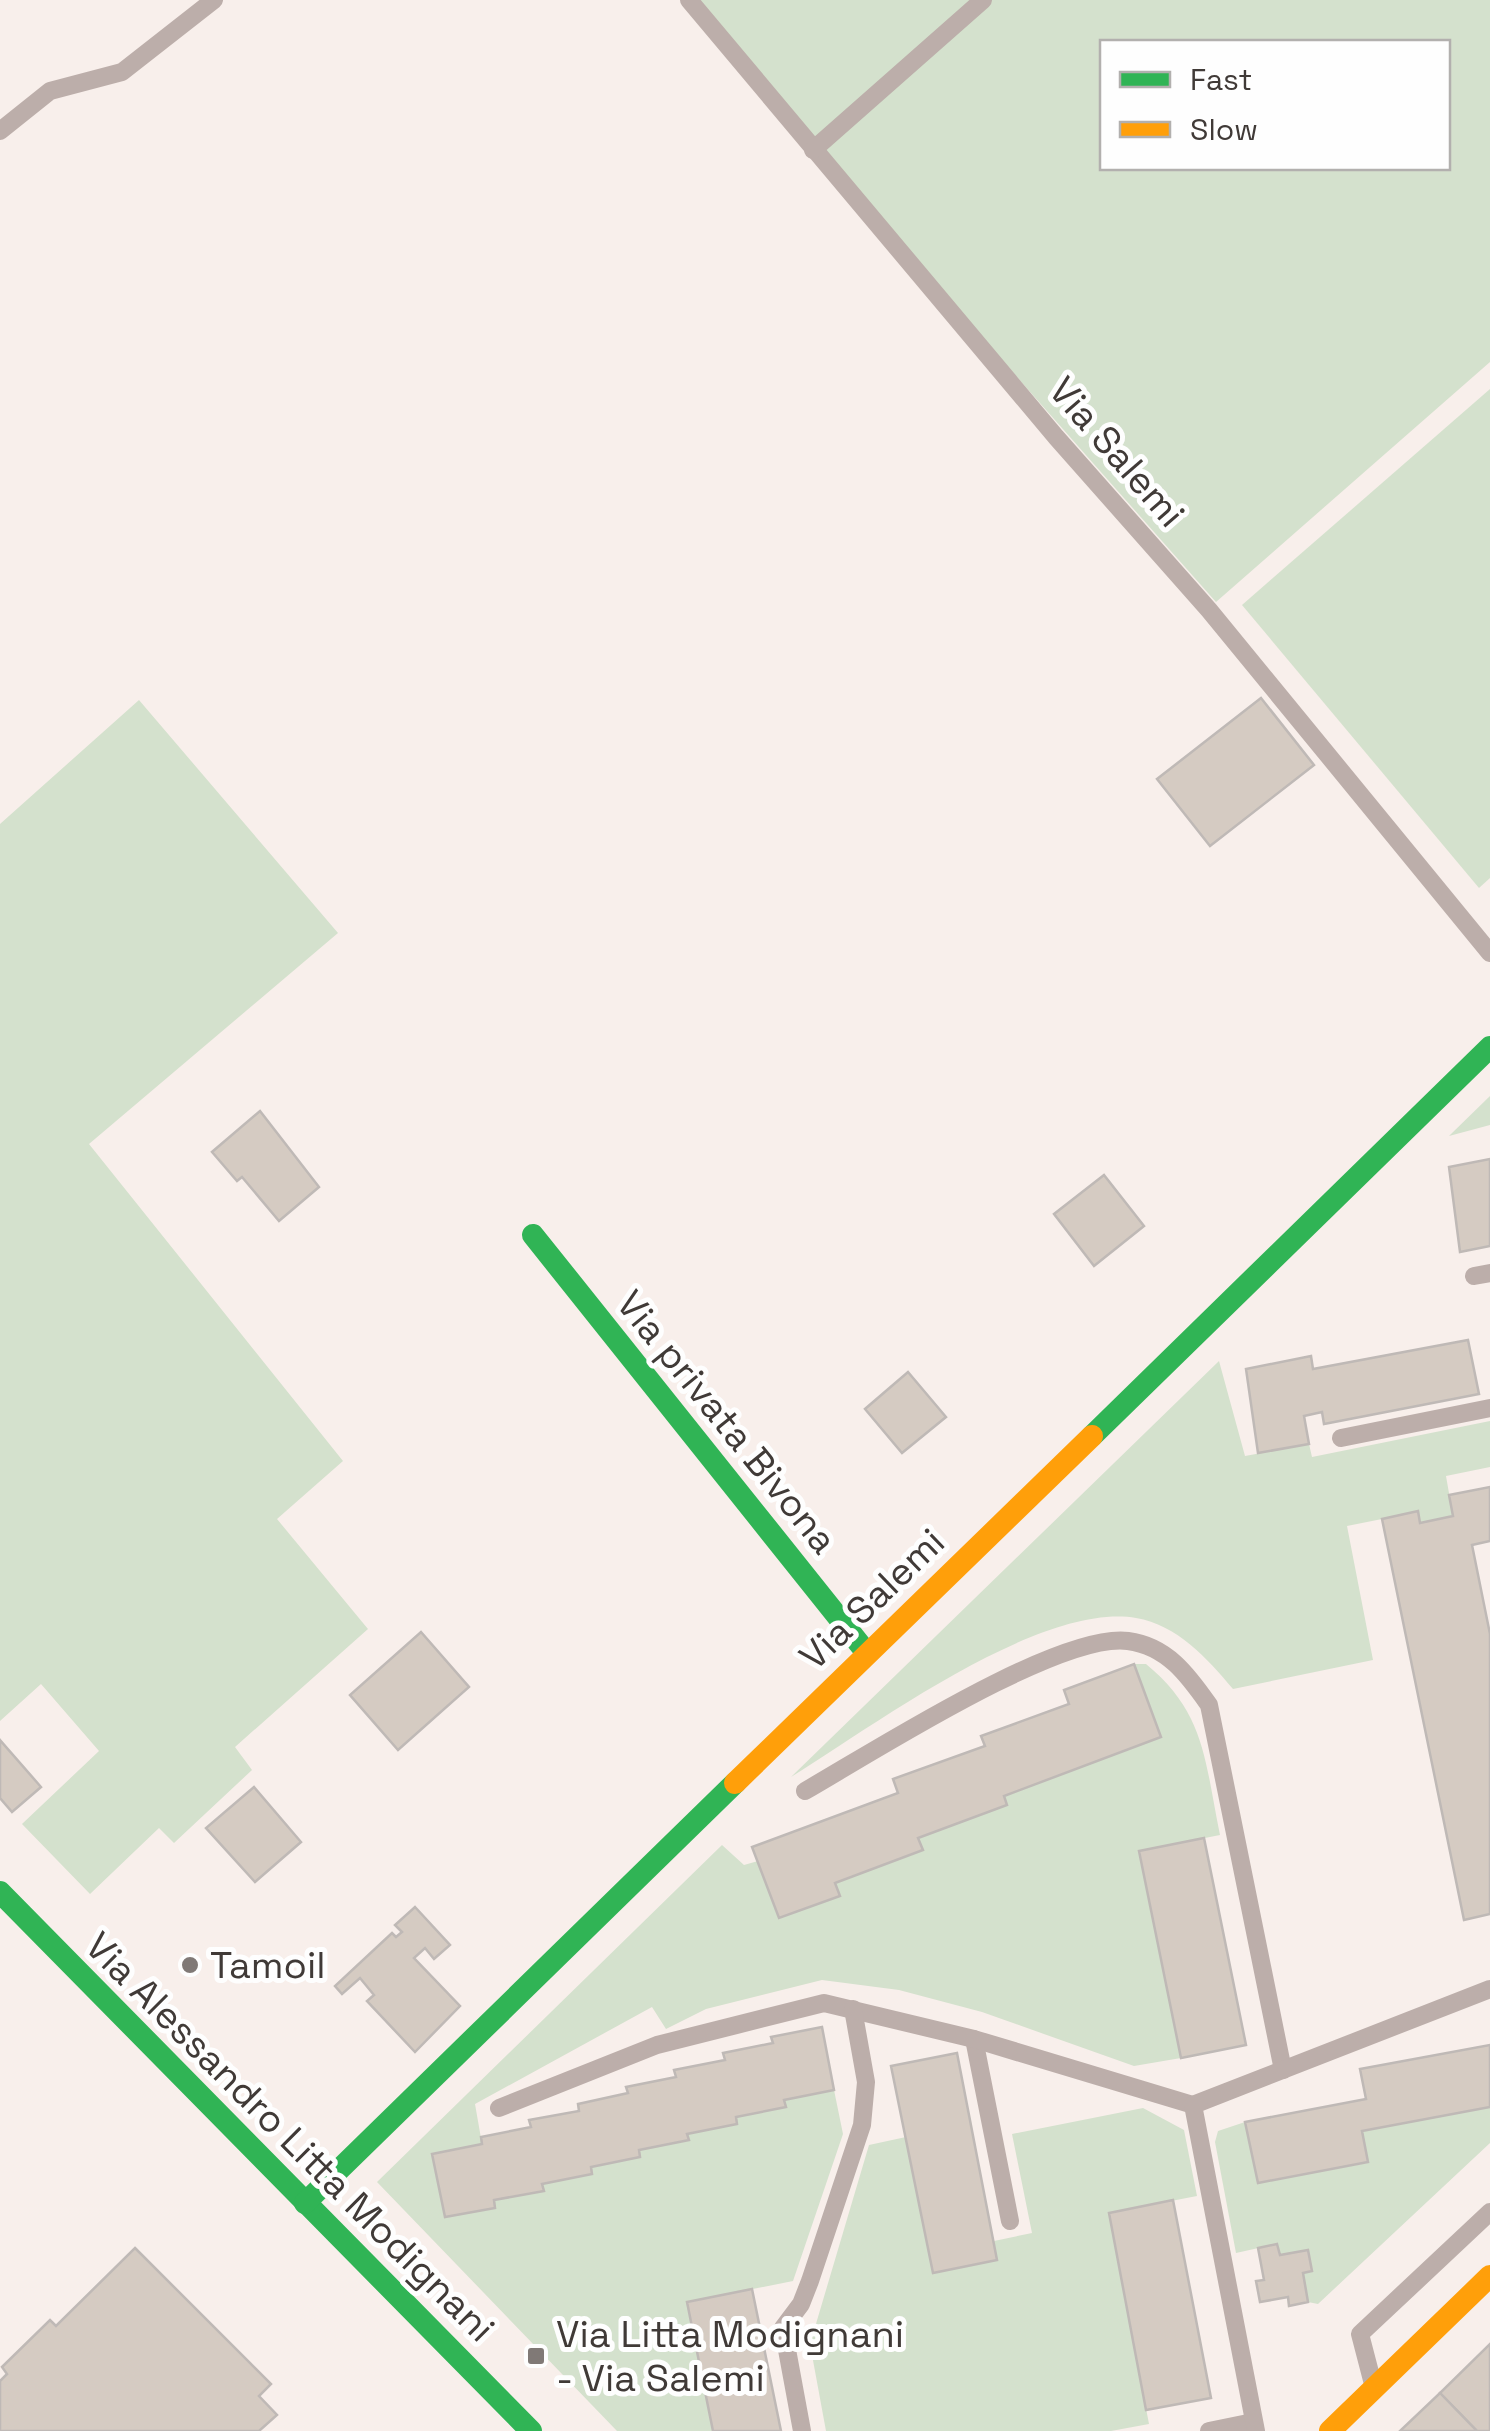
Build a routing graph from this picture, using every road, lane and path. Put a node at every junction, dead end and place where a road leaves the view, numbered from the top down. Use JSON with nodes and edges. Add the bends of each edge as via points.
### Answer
{"nodes":[{"id":1,"x":214,"y":0,"type":"edge"},
{"id":2,"x":689,"y":0,"type":"edge"},
{"id":3,"x":983,"y":0,"type":"edge"},
{"id":4,"x":0,"y":130,"type":"edge"},
{"id":5,"x":813,"y":150,"type":"junction"},
{"id":6,"x":1490,"y":953,"type":"edge"},
{"id":7,"x":1490,"y":1047,"type":"edge"},
{"id":8,"x":533,"y":1236,"type":"dead end"},
{"id":9,"x":1490,"y":1408,"type":"edge"},
{"id":10,"x":1341,"y":1438,"type":"dead end"},
{"id":11,"x":866,"y":1652,"type":"junction"},
{"id":12,"x":804,"y":1792,"type":"dead end"},
{"id":13,"x":0,"y":1892,"type":"edge"},
{"id":14,"x":1490,"y":1989,"type":"edge"},
{"id":15,"x":853,"y":2009,"type":"junction"},
{"id":16,"x":974,"y":2039,"type":"junction"},
{"id":17,"x":1282,"y":2070,"type":"junction"},
{"id":18,"x":1193,"y":2104,"type":"junction"},
{"id":19,"x":498,"y":2108,"type":"dead end"},
{"id":20,"x":305,"y":2203,"type":"junction"},
{"id":21,"x":1490,"y":2212,"type":"edge"},
{"id":22,"x":1010,"y":2221,"type":"dead end"},
{"id":23,"x":1490,"y":2276,"type":"edge"},
{"id":24,"x":1374,"y":2389,"type":"junction"},
{"id":25,"x":1255,"y":2427,"type":"edge"},
{"id":26,"x":530,"y":2431,"type":"edge"},
{"id":27,"x":802,"y":2431,"type":"edge"},
{"id":28,"x":1209,"y":2431,"type":"edge"},
{"id":29,"x":1330,"y":2431,"type":"edge"}],
"edges":[{"from":1,"to":4,"type":"lane","via":[[122,72],[50,91]]},
{"from":2,"to":5,"type":"lane","name":"Via Salemi"},
{"from":3,"to":5,"type":"lane"},
{"from":5,"to":6,"type":"lane","name":"Via Salemi","via":[[1209,610]]},
{"from":7,"to":11,"type":"street","name":"Via Salemi"},
{"from":8,"to":11,"type":"street","name":"Via privata Bivona"},
{"from":9,"to":10,"type":"lane"},
{"from":11,"to":20,"type":"street","name":"Via Salemi"},
{"from":12,"to":17,"type":"lane","via":[[994,1684],[1070,1652],[1126,1640],[1156,1648],[1186,1671],[1209,1705]]},
{"from":13,"to":20,"type":"street","name":"Via Alessandro Litta Modignani"},
{"from":14,"to":17,"type":"lane"},
{"from":15,"to":16,"type":"lane"},
{"from":15,"to":19,"type":"lane","via":[[824,2003],[767,2014],[657,2045]]},
{"from":15,"to":27,"type":"lane","via":[[866,2082],[862,2125],[810,2280],[782,2328]]},
{"from":16,"to":18,"type":"lane"},
{"from":16,"to":22,"type":"lane"},
{"from":17,"to":18,"type":"lane"},
{"from":18,"to":25,"type":"lane"},
{"from":20,"to":26,"type":"street","name":"Via Alessandro Litta Modignani"},
{"from":21,"to":24,"type":"lane","via":[[1360,2334]]},
{"from":23,"to":24,"type":"street"},
{"from":24,"to":29,"type":"street"},
{"from":25,"to":28,"type":"lane"}]}
